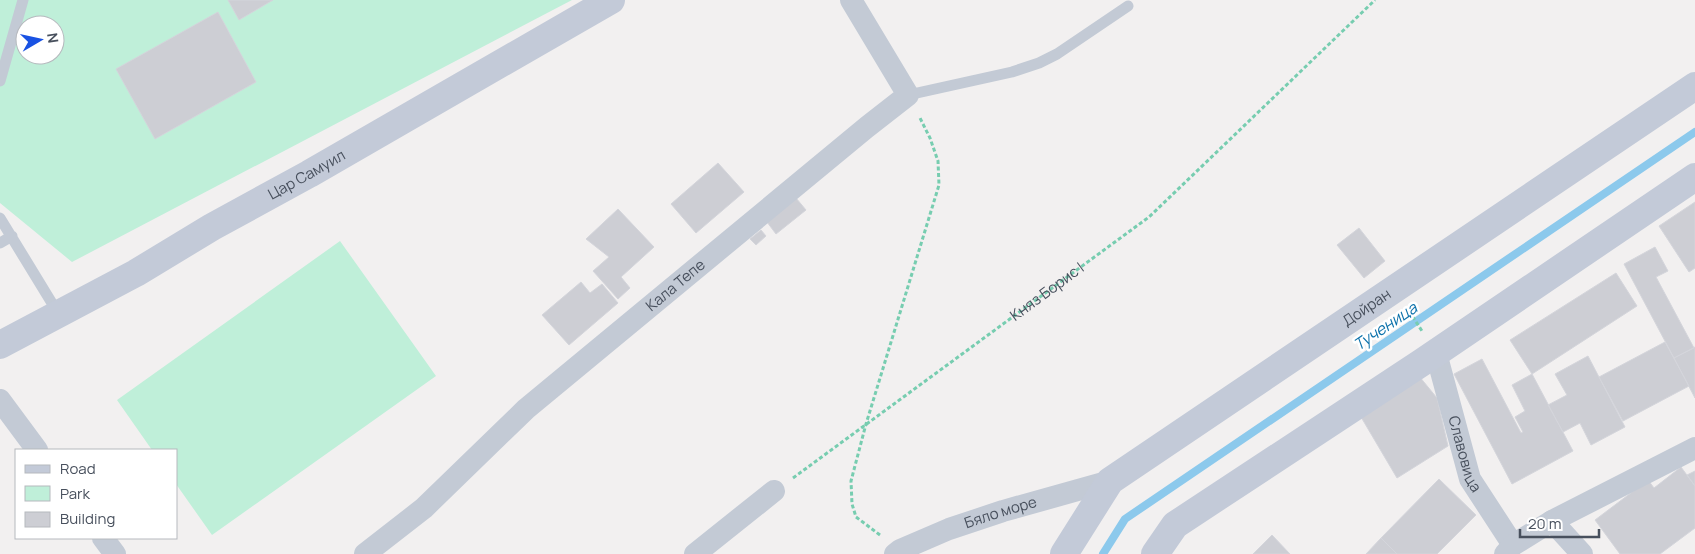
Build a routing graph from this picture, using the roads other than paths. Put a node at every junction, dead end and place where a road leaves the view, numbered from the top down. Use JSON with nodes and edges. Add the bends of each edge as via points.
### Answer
{"nodes":[{"id":1,"x":23,"y":0,"type":"edge"},
{"id":2,"x":611,"y":0,"type":"edge"},
{"id":3,"x":851,"y":0,"type":"edge"},
{"id":4,"x":1128,"y":6,"type":"dead end"},
{"id":5,"x":0,"y":81,"type":"edge"},
{"id":6,"x":1695,"y":86,"type":"edge"},
{"id":7,"x":908,"y":95,"type":"junction"},
{"id":8,"x":1695,"y":177,"type":"edge"},
{"id":9,"x":0,"y":218,"type":"edge"},
{"id":10,"x":12,"y":236,"type":"junction"},
{"id":11,"x":0,"y":243,"type":"edge"},
{"id":12,"x":58,"y":313,"type":"junction"},
{"id":13,"x":0,"y":345,"type":"edge"},
{"id":14,"x":1436,"y":352,"type":"junction"},
{"id":15,"x":0,"y":400,"type":"edge"},
{"id":16,"x":1695,"y":448,"type":"edge"},
{"id":17,"x":36,"y":449,"type":"edge"},
{"id":18,"x":1110,"y":481,"type":"junction"},
{"id":19,"x":774,"y":491,"type":"road end"},
{"id":20,"x":1552,"y":521,"type":"junction"},
{"id":21,"x":104,"y":539,"type":"edge"},
{"id":22,"x":1509,"y":550,"type":"edge"},
{"id":23,"x":115,"y":554,"type":"edge"},
{"id":24,"x":365,"y":554,"type":"edge"},
{"id":25,"x":695,"y":554,"type":"edge"},
{"id":26,"x":896,"y":554,"type":"edge"},
{"id":27,"x":1064,"y":554,"type":"edge"},
{"id":28,"x":1155,"y":554,"type":"edge"},
{"id":29,"x":1582,"y":554,"type":"edge"}],
"edges":[{"from":1,"to":5,"type":"lane"},
{"from":2,"to":12,"type":"main road","name":"Цар Самуил","via":[[136,273]]},
{"from":3,"to":7,"type":"street"},
{"from":4,"to":7,"type":"lane","via":[[1057,54],[1039,62],[1012,72]]},
{"from":6,"to":18,"type":"main road","name":"Дойран"},
{"from":7,"to":24,"type":"street","name":"Кала Тепе","via":[[541,396],[424,508]]},
{"from":8,"to":14,"type":"main road"},
{"from":9,"to":10,"type":"lane"},
{"from":10,"to":11,"type":"lane"},
{"from":10,"to":12,"type":"lane"},
{"from":12,"to":13,"type":"main road","name":"Цар Самуил"},
{"from":14,"to":22,"type":"street","name":"Славовица","via":[[1470,479]]},
{"from":14,"to":28,"type":"main road","via":[[1175,524]]},
{"from":15,"to":17,"type":"street"},
{"from":16,"to":20,"type":"street"},
{"from":18,"to":26,"type":"street","name":"Бяло море","via":[[949,529]]},
{"from":18,"to":27,"type":"main road","name":"Дойран"},
{"from":19,"to":25,"type":"street"},
{"from":20,"to":22,"type":"street"},
{"from":20,"to":29,"type":"street"},
{"from":21,"to":23,"type":"street"}]}
